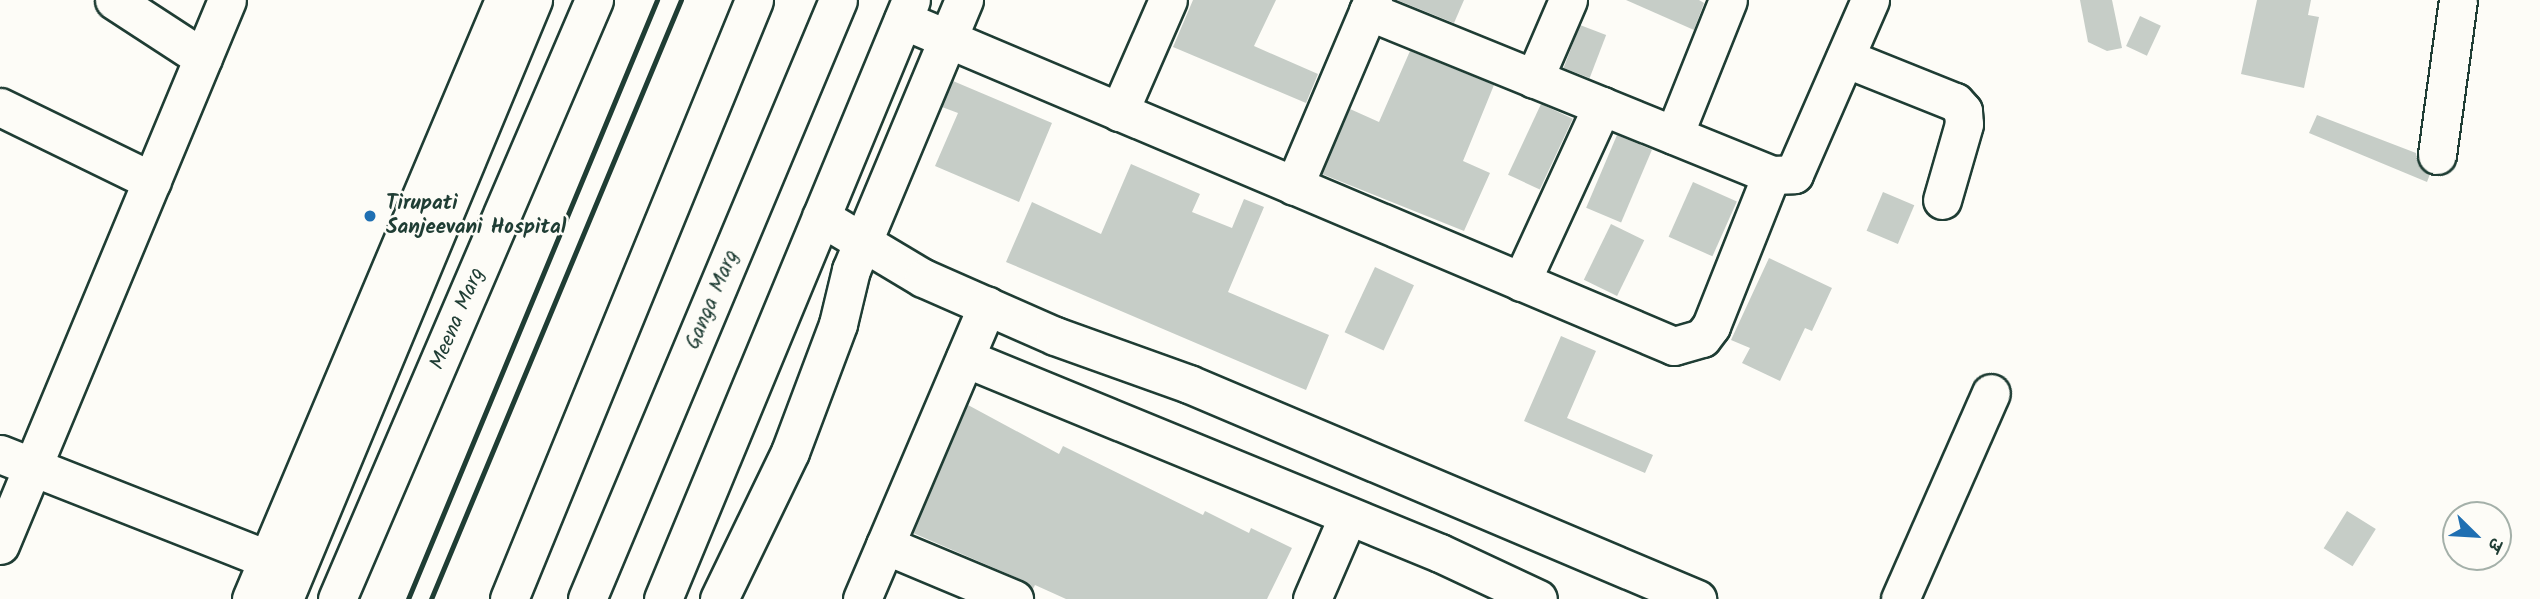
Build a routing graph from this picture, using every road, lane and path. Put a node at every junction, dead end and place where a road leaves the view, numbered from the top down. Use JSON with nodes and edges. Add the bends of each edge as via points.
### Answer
{"nodes":[{"id":1,"x":114,"y":0,"type":"edge"},
{"id":2,"x":227,"y":0,"type":"edge"},
{"id":3,"x":504,"y":0,"type":"edge"},
{"id":4,"x":533,"y":0,"type":"edge"},
{"id":5,"x":594,"y":0,"type":"edge"},
{"id":6,"x":754,"y":0,"type":"edge"},
{"id":7,"x":838,"y":0,"type":"edge"},
{"id":8,"x":964,"y":0,"type":"edge"},
{"id":9,"x":1168,"y":0,"type":"edge"},
{"id":10,"x":1568,"y":0,"type":"edge"},
{"id":11,"x":1728,"y":0,"type":"edge"},
{"id":12,"x":1870,"y":0,"type":"edge"},
{"id":13,"x":2458,"y":0,"type":"edge"},
{"id":14,"x":1370,"y":6,"type":"edge"},
{"id":15,"x":907,"y":10,"type":"edge"},
{"id":16,"x":947,"y":39,"type":"junction"},
{"id":17,"x":203,"y":58,"type":"junction"},
{"id":18,"x":1845,"y":58,"type":"junction"},
{"id":19,"x":1534,"y":79,"type":"junction"},
{"id":20,"x":1602,"y":106,"type":"junction"},
{"id":21,"x":0,"y":107,"type":"edge"},
{"id":22,"x":1119,"y":112,"type":"junction"},
{"id":23,"x":1674,"y":135,"type":"junction"},
{"id":24,"x":2437,"y":155,"type":"dead end"},
{"id":25,"x":1771,"y":175,"type":"junction"},
{"id":26,"x":152,"y":181,"type":"junction"},
{"id":27,"x":1294,"y":186,"type":"junction"},
{"id":28,"x":1942,"y":200,"type":"dead end"},
{"id":29,"x":821,"y":217,"type":"junction"},
{"id":30,"x":866,"y":243,"type":"junction"},
{"id":31,"x":1521,"y":282,"type":"junction"},
{"id":32,"x":987,"y":306,"type":"junction"},
{"id":33,"x":965,"y":358,"type":"junction"},
{"id":34,"x":1991,"y":393,"type":"dead end"},
{"id":35,"x":16,"y":461,"type":"edge"},
{"id":36,"x":1348,"y":516,"type":"junction"},
{"id":37,"x":0,"y":545,"type":"edge"},
{"id":38,"x":885,"y":545,"type":"junction"},
{"id":39,"x":283,"y":576,"type":"edge"},
{"id":40,"x":1478,"y":586,"type":"edge"},
{"id":41,"x":339,"y":594,"type":"edge"},
{"id":42,"x":251,"y":599,"type":"edge"},
{"id":43,"x":509,"y":599,"type":"edge"},
{"id":44,"x":587,"y":599,"type":"edge"},
{"id":45,"x":663,"y":599,"type":"edge"},
{"id":46,"x":719,"y":599,"type":"edge"},
{"id":47,"x":862,"y":599,"type":"edge"},
{"id":48,"x":1014,"y":599,"type":"edge"},
{"id":49,"x":1312,"y":599,"type":"edge"},
{"id":50,"x":1538,"y":599,"type":"edge"},
{"id":51,"x":1698,"y":599,"type":"edge"},
{"id":52,"x":1900,"y":599,"type":"edge"}],
"edges":[{"from":1,"to":17,"type":"street"},
{"from":2,"to":17,"type":"street"},
{"from":3,"to":39,"type":"street"},
{"from":4,"to":39,"type":"street"},
{"from":5,"to":41,"type":"street","name":"Meena Marg"},
{"from":6,"to":43,"type":"street"},
{"from":7,"to":44,"type":"street","name":"Ganga Marg"},
{"from":8,"to":16,"type":"street"},
{"from":9,"to":22,"type":"street"},
{"from":10,"to":19,"type":"street"},
{"from":11,"to":23,"type":"street"},
{"from":12,"to":18,"type":"street"},
{"from":13,"to":24,"type":"street"},
{"from":14,"to":19,"type":"street"},
{"from":14,"to":27,"type":"street"},
{"from":15,"to":16,"type":"street"},
{"from":15,"to":29,"type":"street"},
{"from":16,"to":22,"type":"street"},
{"from":16,"to":30,"type":"street"},
{"from":17,"to":26,"type":"street"},
{"from":18,"to":25,"type":"street","via":[[1794,174]]},
{"from":18,"to":28,"type":"street","via":[[1955,102],[1963,111],[1964,124]]},
{"from":19,"to":20,"type":"street"},
{"from":20,"to":23,"type":"street"},
{"from":20,"to":31,"type":"street"},
{"from":21,"to":26,"type":"street"},
{"from":22,"to":27,"type":"street"},
{"from":23,"to":25,"type":"street"},
{"from":25,"to":31,"type":"street","via":[[1711,326],[1702,338],[1689,344],[1674,346]]},
{"from":26,"to":35,"type":"street"},
{"from":27,"to":31,"type":"street"},
{"from":29,"to":30,"type":"street"},
{"from":29,"to":45,"type":"street"},
{"from":30,"to":32,"type":"street","via":[[923,278]]},
{"from":30,"to":46,"type":"street","via":[[851,270],[838,324],[790,452]]},
{"from":32,"to":33,"type":"street"},
{"from":32,"to":51,"type":"street","via":[[1189,384]]},
{"from":33,"to":36,"type":"street"},
{"from":33,"to":38,"type":"street"},
{"from":34,"to":52,"type":"street"},
{"from":35,"to":37,"type":"street"},
{"from":35,"to":39,"type":"street"},
{"from":36,"to":40,"type":"street"},
{"from":36,"to":49,"type":"street"},
{"from":38,"to":47,"type":"street"},
{"from":38,"to":48,"type":"street"},
{"from":39,"to":41,"type":"street"},
{"from":39,"to":42,"type":"street"},
{"from":40,"to":50,"type":"street"}]}
